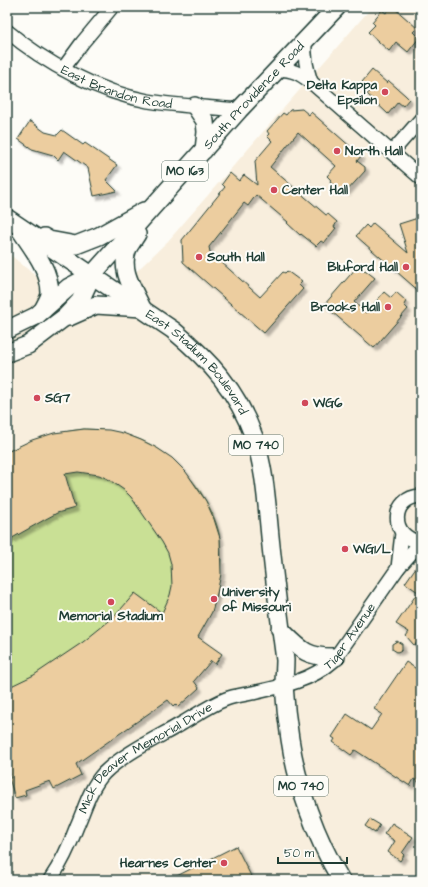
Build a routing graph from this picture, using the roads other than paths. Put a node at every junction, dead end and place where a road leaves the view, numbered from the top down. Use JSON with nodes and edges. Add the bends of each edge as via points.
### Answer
{"nodes":[{"id":1,"x":112,"y":7,"type":"edge"},
{"id":2,"x":337,"y":7,"type":"edge"},
{"id":3,"x":7,"y":31,"type":"edge"},
{"id":4,"x":305,"y":41,"type":"junction"},
{"id":5,"x":63,"y":69,"type":"junction"},
{"id":6,"x":278,"y":69,"type":"junction"},
{"id":7,"x":311,"y":82,"type":"junction"},
{"id":8,"x":195,"y":106,"type":"junction"},
{"id":9,"x":239,"y":110,"type":"junction"},
{"id":10,"x":421,"y":119,"type":"edge"},
{"id":11,"x":204,"y":150,"type":"junction"},
{"id":12,"x":392,"y":152,"type":"junction"},
{"id":13,"x":421,"y":178,"type":"edge"},
{"id":14,"x":153,"y":206,"type":"junction"},
{"id":15,"x":11,"y":221,"type":"edge"},
{"id":16,"x":92,"y":275,"type":"junction"},
{"id":17,"x":142,"y":308,"type":"junction"},
{"id":18,"x":42,"y":310,"type":"junction"},
{"id":19,"x":55,"y":324,"type":"junction"},
{"id":20,"x":7,"y":330,"type":"edge"},
{"id":21,"x":7,"y":353,"type":"edge"},
{"id":22,"x":421,"y":496,"type":"edge"},
{"id":23,"x":402,"y":533,"type":"junction"},
{"id":24,"x":421,"y":542,"type":"edge"},
{"id":25,"x":398,"y":568,"type":"junction"},
{"id":26,"x":280,"y":629,"type":"junction"},
{"id":27,"x":336,"y":657,"type":"junction"},
{"id":28,"x":284,"y":685,"type":"junction"},
{"id":29,"x":50,"y":880,"type":"edge"},
{"id":30,"x":341,"y":880,"type":"edge"}],
"edges":[{"from":1,"to":5,"type":"street"},
{"from":2,"to":4,"type":"main road","name":"South Providence Road","number":"MO 163"},
{"from":3,"to":5,"type":"street","name":"East Brandon Road"},
{"from":4,"to":6,"type":"main road","name":"South Providence Road","number":"MO 163"},
{"from":4,"to":7,"type":"street","via":[[304,56]]},
{"from":5,"to":8,"type":"street","name":"East Brandon Road","via":[[86,81],[126,95],[148,101]]},
{"from":6,"to":7,"type":"street","via":[[298,72]]},
{"from":6,"to":9,"type":"main road","name":"South Providence Road","number":"MO 163"},
{"from":7,"to":12,"type":"street"},
{"from":8,"to":9,"type":"street","name":"East Brandon Road"},
{"from":8,"to":11,"type":"main road","via":[[205,121]]},
{"from":9,"to":11,"type":"main road","name":"South Providence Road","number":"MO 163"},
{"from":10,"to":12,"type":"street"},
{"from":11,"to":14,"type":"main road","name":"South Providence Road","number":"MO 163"},
{"from":12,"to":13,"type":"street"},
{"from":14,"to":15,"type":"main road","via":[[99,236],[76,245],[49,240]]},
{"from":14,"to":16,"type":"main road","name":"South Providence Road","number":"MO 163"},
{"from":14,"to":17,"type":"main road","via":[[128,249],[125,261],[126,272]]},
{"from":15,"to":16,"type":"main road","name":"East Stadium Boulevard","number":"MO 740"},
{"from":15,"to":18,"type":"main road","via":[[32,248],[47,274],[50,294]]},
{"from":16,"to":17,"type":"main road","name":"East Stadium Boulevard","number":"MO 740"},
{"from":16,"to":18,"type":"main road","name":"South Providence Road","number":"MO 163","via":[[69,287]]},
{"from":16,"to":19,"type":"main road","name":"South Providence Road","number":"MO 163","via":[[80,301]]},
{"from":17,"to":19,"type":"main road","via":[[96,305]]},
{"from":17,"to":26,"type":"main road","name":"East Stadium Boulevard","number":"MO 740","via":[[173,330],[210,362],[235,396],[248,424],[263,469]]},
{"from":18,"to":20,"type":"main road","name":"South Providence Road","number":"MO 163","via":[[36,316]]},
{"from":19,"to":21,"type":"main road","name":"South Providence Road","number":"MO 163","via":[[28,345]]},
{"from":22,"to":23,"type":"street","name":"Tiger Avenue","via":[[415,496],[402,504],[397,520]]},
{"from":23,"to":24,"type":"street","via":[[407,538]]},
{"from":23,"to":25,"type":"street","name":"Tiger Avenue"},
{"from":24,"to":25,"type":"street","name":"Tiger Avenue"},
{"from":25,"to":27,"type":"street","name":"Tiger Avenue"},
{"from":26,"to":27,"type":"main road","via":[[306,653],[322,658]]},
{"from":26,"to":28,"type":"main road","name":"East Stadium Boulevard","number":"MO 740","via":[[285,662]]},
{"from":27,"to":28,"type":"street","name":"Tiger Avenue","via":[[318,673]]},
{"from":28,"to":29,"type":"street","name":"Mick Deaver Memorial Drive","via":[[214,704],[108,769],[90,792],[60,865]]},
{"from":28,"to":30,"type":"main road","name":"East Stadium Boulevard","number":"MO 740","via":[[290,738],[299,778],[313,822]]}]}
